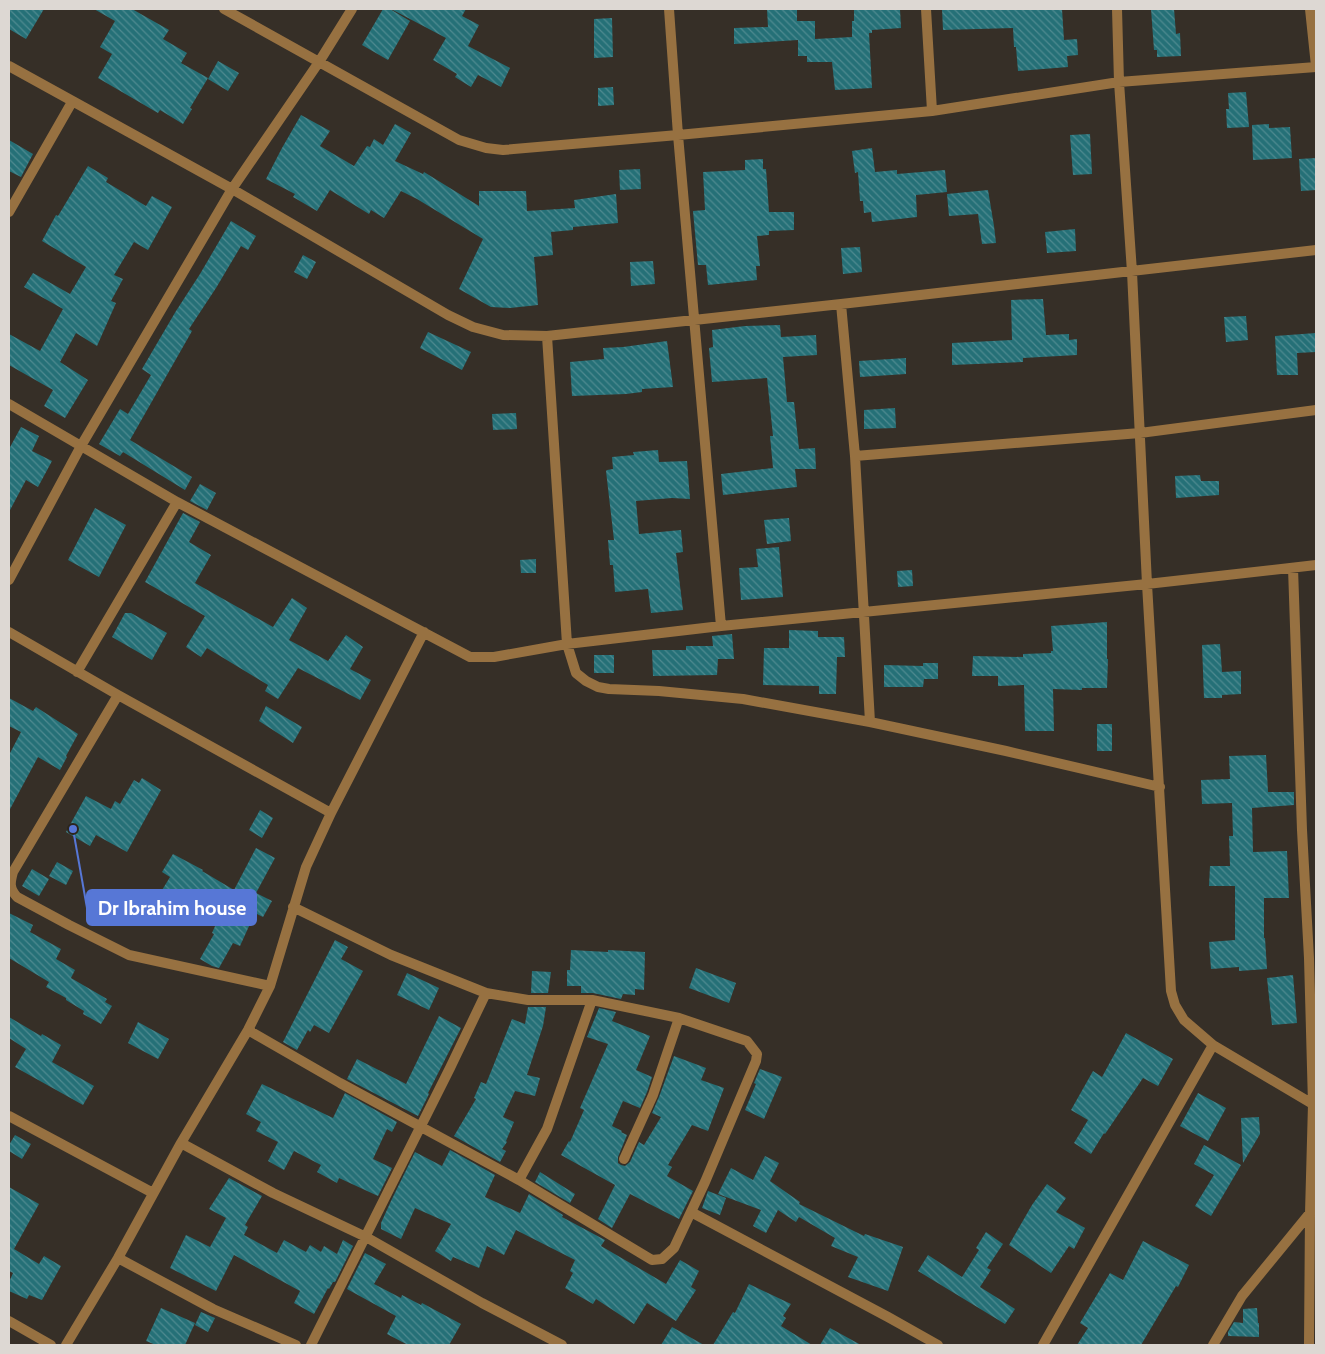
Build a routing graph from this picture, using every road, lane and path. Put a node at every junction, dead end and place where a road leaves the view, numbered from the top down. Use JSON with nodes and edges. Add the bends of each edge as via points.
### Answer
{"nodes":[{"id":1,"x":224,"y":9,"type":"edge"},
{"id":2,"x":352,"y":9,"type":"edge"},
{"id":3,"x":669,"y":9,"type":"edge"},
{"id":4,"x":926,"y":9,"type":"edge"},
{"id":5,"x":1117,"y":9,"type":"edge"},
{"id":6,"x":1310,"y":9,"type":"edge"},
{"id":7,"x":319,"y":62,"type":"junction"},
{"id":8,"x":9,"y":66,"type":"edge"},
{"id":9,"x":1316,"y":67,"type":"edge"},
{"id":10,"x":1119,"y":82,"type":"junction"},
{"id":11,"x":72,"y":102,"type":"junction"},
{"id":12,"x":932,"y":110,"type":"junction"},
{"id":13,"x":678,"y":135,"type":"junction"},
{"id":14,"x":232,"y":189,"type":"junction"},
{"id":15,"x":9,"y":212,"type":"edge"},
{"id":16,"x":1316,"y":250,"type":"edge"},
{"id":17,"x":1132,"y":272,"type":"junction"},
{"id":18,"x":841,"y":304,"type":"junction"},
{"id":19,"x":694,"y":320,"type":"junction"},
{"id":20,"x":547,"y":336,"type":"junction"},
{"id":21,"x":9,"y":404,"type":"edge"},
{"id":22,"x":1316,"y":410,"type":"edge"},
{"id":23,"x":1140,"y":433,"type":"junction"},
{"id":24,"x":81,"y":446,"type":"junction"},
{"id":25,"x":855,"y":456,"type":"junction"},
{"id":26,"x":177,"y":502,"type":"junction"},
{"id":27,"x":1316,"y":565,"type":"edge"},
{"id":28,"x":1293,"y":568,"type":"junction"},
{"id":29,"x":9,"y":580,"type":"edge"},
{"id":30,"x":1147,"y":584,"type":"junction"},
{"id":31,"x":864,"y":612,"type":"junction"},
{"id":32,"x":721,"y":626,"type":"junction"},
{"id":33,"x":9,"y":632,"type":"edge"},
{"id":34,"x":424,"y":632,"type":"junction"},
{"id":35,"x":567,"y":644,"type":"junction"},
{"id":36,"x":77,"y":672,"type":"junction"},
{"id":37,"x":118,"y":695,"type":"junction"},
{"id":38,"x":870,"y":722,"type":"junction"},
{"id":39,"x":1160,"y":787,"type":"junction"},
{"id":40,"x":331,"y":813,"type":"junction"},
{"id":41,"x":293,"y":907,"type":"junction"},
{"id":42,"x":270,"y":986,"type":"junction"},
{"id":43,"x":486,"y":993,"type":"junction"},
{"id":44,"x":592,"y":1000,"type":"junction"},
{"id":45,"x":679,"y":1018,"type":"junction"},
{"id":46,"x":248,"y":1030,"type":"junction"},
{"id":47,"x":1213,"y":1045,"type":"junction"},
{"id":48,"x":1315,"y":1105,"type":"edge"},
{"id":49,"x":9,"y":1116,"type":"edge"},
{"id":50,"x":421,"y":1127,"type":"junction"},
{"id":51,"x":181,"y":1143,"type":"junction"},
{"id":52,"x":624,"y":1159,"type":"dead end"},
{"id":53,"x":520,"y":1180,"type":"junction"},
{"id":54,"x":153,"y":1193,"type":"junction"},
{"id":55,"x":691,"y":1212,"type":"junction"},
{"id":56,"x":1310,"y":1213,"type":"junction"},
{"id":57,"x":366,"y":1237,"type":"junction"},
{"id":58,"x":118,"y":1258,"type":"junction"},
{"id":59,"x":9,"y":1321,"type":"edge"},
{"id":60,"x":1313,"y":1327,"type":"edge"},
{"id":61,"x":51,"y":1345,"type":"edge"},
{"id":62,"x":66,"y":1345,"type":"edge"},
{"id":63,"x":296,"y":1345,"type":"edge"},
{"id":64,"x":311,"y":1345,"type":"edge"},
{"id":65,"x":562,"y":1345,"type":"edge"},
{"id":66,"x":938,"y":1345,"type":"edge"},
{"id":67,"x":1043,"y":1345,"type":"edge"},
{"id":68,"x":1213,"y":1345,"type":"edge"},
{"id":69,"x":1309,"y":1345,"type":"edge"}],
"edges":[{"from":1,"to":7,"type":"street"},
{"from":2,"to":7,"type":"street"},
{"from":3,"to":13,"type":"street"},
{"from":4,"to":12,"type":"street"},
{"from":5,"to":10,"type":"street"},
{"from":6,"to":9,"type":"street"},
{"from":7,"to":13,"type":"street","via":[[459,140],[486,148],[503,150]]},
{"from":7,"to":14,"type":"street"},
{"from":8,"to":11,"type":"street"},
{"from":9,"to":10,"type":"street"},
{"from":10,"to":12,"type":"street"},
{"from":10,"to":17,"type":"street"},
{"from":11,"to":14,"type":"street"},
{"from":11,"to":15,"type":"street"},
{"from":12,"to":13,"type":"street"},
{"from":13,"to":19,"type":"street"},
{"from":14,"to":20,"type":"street","via":[[473,327],[503,335]]},
{"from":14,"to":24,"type":"street"},
{"from":16,"to":17,"type":"street"},
{"from":17,"to":18,"type":"street"},
{"from":17,"to":23,"type":"street"},
{"from":18,"to":19,"type":"street"},
{"from":18,"to":25,"type":"street"},
{"from":19,"to":20,"type":"street"},
{"from":19,"to":32,"type":"street"},
{"from":20,"to":35,"type":"street"},
{"from":21,"to":24,"type":"street"},
{"from":22,"to":23,"type":"street"},
{"from":23,"to":25,"type":"street"},
{"from":23,"to":30,"type":"street"},
{"from":24,"to":26,"type":"street"},
{"from":24,"to":29,"type":"street"},
{"from":25,"to":31,"type":"street"},
{"from":26,"to":34,"type":"street"},
{"from":26,"to":36,"type":"street"},
{"from":27,"to":28,"type":"street"},
{"from":28,"to":30,"type":"street"},
{"from":28,"to":48,"type":"street"},
{"from":30,"to":31,"type":"street"},
{"from":30,"to":39,"type":"street"},
{"from":31,"to":32,"type":"street"},
{"from":31,"to":38,"type":"street"},
{"from":32,"to":35,"type":"street"},
{"from":33,"to":36,"type":"street"},
{"from":34,"to":35,"type":"street","via":[[470,657],[494,657]]},
{"from":34,"to":40,"type":"street"},
{"from":35,"to":38,"type":"street","via":[[576,673],[598,687],[743,699]]},
{"from":36,"to":37,"type":"street"},
{"from":37,"to":40,"type":"street"},
{"from":37,"to":42,"type":"street","via":[[13,872],[11,890],[17,897],[129,955]]},
{"from":38,"to":39,"type":"street"},
{"from":39,"to":47,"type":"street","via":[[1171,991],[1184,1020]]},
{"from":40,"to":41,"type":"street","via":[[306,867]]},
{"from":41,"to":42,"type":"street"},
{"from":41,"to":43,"type":"street","via":[[391,955]]},
{"from":42,"to":46,"type":"street"},
{"from":43,"to":44,"type":"street","via":[[528,1000]]},
{"from":43,"to":50,"type":"street"},
{"from":44,"to":45,"type":"street"},
{"from":44,"to":53,"type":"street","via":[[547,1129]]},
{"from":45,"to":52,"type":"street","via":[[653,1095]]},
{"from":45,"to":55,"type":"street","via":[[747,1041],[757,1054]]},
{"from":46,"to":50,"type":"street"},
{"from":46,"to":51,"type":"street"},
{"from":47,"to":48,"type":"street"},
{"from":47,"to":67,"type":"street"},
{"from":48,"to":56,"type":"street"},
{"from":49,"to":54,"type":"street"},
{"from":50,"to":53,"type":"street"},
{"from":50,"to":57,"type":"street"},
{"from":51,"to":54,"type":"street"},
{"from":51,"to":57,"type":"street","via":[[273,1193]]},
{"from":53,"to":55,"type":"street","via":[[652,1260],[662,1259],[674,1248]]},
{"from":54,"to":58,"type":"street"},
{"from":55,"to":66,"type":"street"},
{"from":56,"to":60,"type":"street"},
{"from":56,"to":68,"type":"street","via":[[1242,1296]]},
{"from":57,"to":64,"type":"street"},
{"from":57,"to":65,"type":"street"},
{"from":58,"to":62,"type":"street"},
{"from":58,"to":63,"type":"street","via":[[213,1308]]},
{"from":59,"to":61,"type":"street"},
{"from":60,"to":69,"type":"street"}]}
